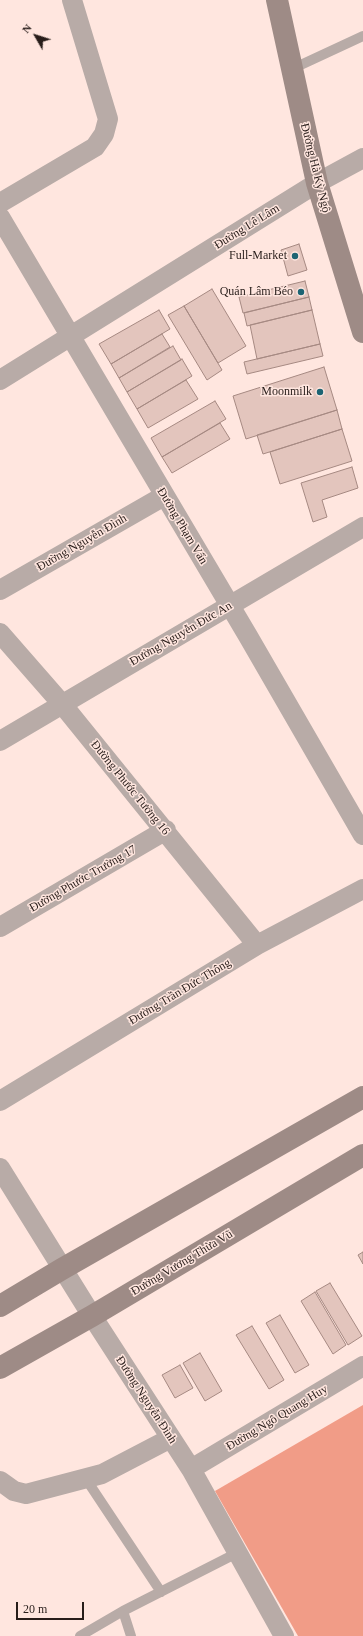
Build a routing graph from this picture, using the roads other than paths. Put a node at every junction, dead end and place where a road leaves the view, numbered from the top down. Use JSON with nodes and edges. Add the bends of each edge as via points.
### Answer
{"nodes":[{"id":1,"x":72,"y":0,"type":"edge"},
{"id":2,"x":277,"y":0,"type":"edge"},
{"id":3,"x":363,"y":36,"type":"edge"},
{"id":4,"x":292,"y":69,"type":"junction"},
{"id":5,"x":363,"y":158,"type":"edge"},
{"id":6,"x":317,"y":184,"type":"junction"},
{"id":7,"x":0,"y":203,"type":"edge"},
{"id":8,"x":0,"y":217,"type":"edge"},
{"id":9,"x":363,"y":332,"type":"edge"},
{"id":10,"x":71,"y":337,"type":"junction"},
{"id":11,"x":0,"y":380,"type":"edge"},
{"id":12,"x":164,"y":496,"type":"junction"},
{"id":13,"x":363,"y":528,"type":"edge"},
{"id":14,"x":0,"y":590,"type":"edge"},
{"id":15,"x":230,"y":606,"type":"junction"},
{"id":16,"x":0,"y":634,"type":"edge"},
{"id":17,"x":62,"y":704,"type":"junction"},
{"id":18,"x":0,"y":741,"type":"edge"},
{"id":19,"x":166,"y":830,"type":"junction"},
{"id":20,"x":363,"y":835,"type":"edge"},
{"id":21,"x":363,"y":889,"type":"edge"},
{"id":22,"x":0,"y":927,"type":"edge"},
{"id":23,"x":257,"y":945,"type":"junction"},
{"id":24,"x":363,"y":1097,"type":"edge"},
{"id":25,"x":0,"y":1101,"type":"edge"},
{"id":26,"x":363,"y":1155,"type":"edge"},
{"id":27,"x":0,"y":1168,"type":"edge"},
{"id":28,"x":62,"y":1269,"type":"junction"},
{"id":29,"x":0,"y":1306,"type":"edge"},
{"id":30,"x":92,"y":1316,"type":"junction"},
{"id":31,"x":363,"y":1366,"type":"edge"},
{"id":32,"x":0,"y":1368,"type":"edge"},
{"id":33,"x":172,"y":1438,"type":"junction"},
{"id":34,"x":191,"y":1469,"type":"junction"},
{"id":35,"x":86,"y":1479,"type":"junction"},
{"id":36,"x":0,"y":1481,"type":"edge"},
{"id":37,"x":237,"y":1553,"type":"junction"},
{"id":38,"x":161,"y":1592,"type":"junction"},
{"id":39,"x":123,"y":1611,"type":"junction"},
{"id":40,"x":80,"y":1636,"type":"edge"},
{"id":41,"x":131,"y":1636,"type":"edge"},
{"id":42,"x":284,"y":1636,"type":"edge"}],
"edges":[{"from":1,"to":7,"type":"street","via":[[108,119],[104,134],[95,147]]},
{"from":2,"to":4,"type":"street","name":"Đường Hà Kỳ Ngộ"},
{"from":3,"to":4,"type":"lane"},
{"from":4,"to":6,"type":"street","name":"Đường Hà Kỳ Ngộ"},
{"from":5,"to":6,"type":"street","name":"Đường Lê Lâm"},
{"from":6,"to":9,"type":"street","name":"Đường Hà Kỳ Ngộ"},
{"from":6,"to":10,"type":"street","name":"Đường Lê Lâm"},
{"from":8,"to":10,"type":"street","name":"Đường Phạm Vấn"},
{"from":10,"to":11,"type":"street","name":"Đường Lê Lâm"},
{"from":10,"to":12,"type":"street","name":"Đường Phạm Vấn"},
{"from":12,"to":14,"type":"street","name":"Đường Nguyễn Đình"},
{"from":12,"to":15,"type":"street","name":"Đường Phạm Vấn"},
{"from":13,"to":15,"type":"street","name":"Đường Nguyễn Đức An"},
{"from":15,"to":17,"type":"street","name":"Đường Nguyễn Đức An"},
{"from":15,"to":20,"type":"street","name":"Đường Phạm Vấn"},
{"from":16,"to":17,"type":"street","name":"Đường Phước Tường 16"},
{"from":17,"to":18,"type":"street","name":"Đường Nguyễn Đức An"},
{"from":17,"to":19,"type":"street","name":"Đường Phước Tường 16"},
{"from":19,"to":22,"type":"street","name":"Đường Phước Trường 17"},
{"from":19,"to":23,"type":"street","name":"Đường Phước Tường 16"},
{"from":21,"to":23,"type":"street","name":"Đường Trần Đức Thông"},
{"from":23,"to":25,"type":"street","name":"Đường Trần Đức Thông"},
{"from":24,"to":28,"type":"street"},
{"from":26,"to":30,"type":"street","name":"Đường Vương Thừa Vũ"},
{"from":27,"to":28,"type":"street","name":"Đường Nguyễn Đình"},
{"from":28,"to":29,"type":"street"},
{"from":28,"to":30,"type":"street","name":"Đường Nguyễn Đình"},
{"from":30,"to":32,"type":"street","name":"Đường Vương Thừa Vũ"},
{"from":30,"to":33,"type":"street","name":"Đường Nguyễn Đình"},
{"from":31,"to":34,"type":"street","name":"Đường Ngô Quang Huy"},
{"from":33,"to":34,"type":"street","name":"Đường Nguyễn Đình"},
{"from":33,"to":35,"type":"street","via":[[102,1474]]},
{"from":34,"to":37,"type":"street","name":"Đường Nguyễn Đình"},
{"from":35,"to":36,"type":"street","via":[[26,1494],[14,1491]]},
{"from":35,"to":38,"type":"lane"},
{"from":37,"to":38,"type":"lane"},
{"from":37,"to":42,"type":"street","name":"Đường Nguyễn Đình"},
{"from":38,"to":39,"type":"lane"},
{"from":39,"to":40,"type":"lane"},
{"from":39,"to":41,"type":"lane"}]}
